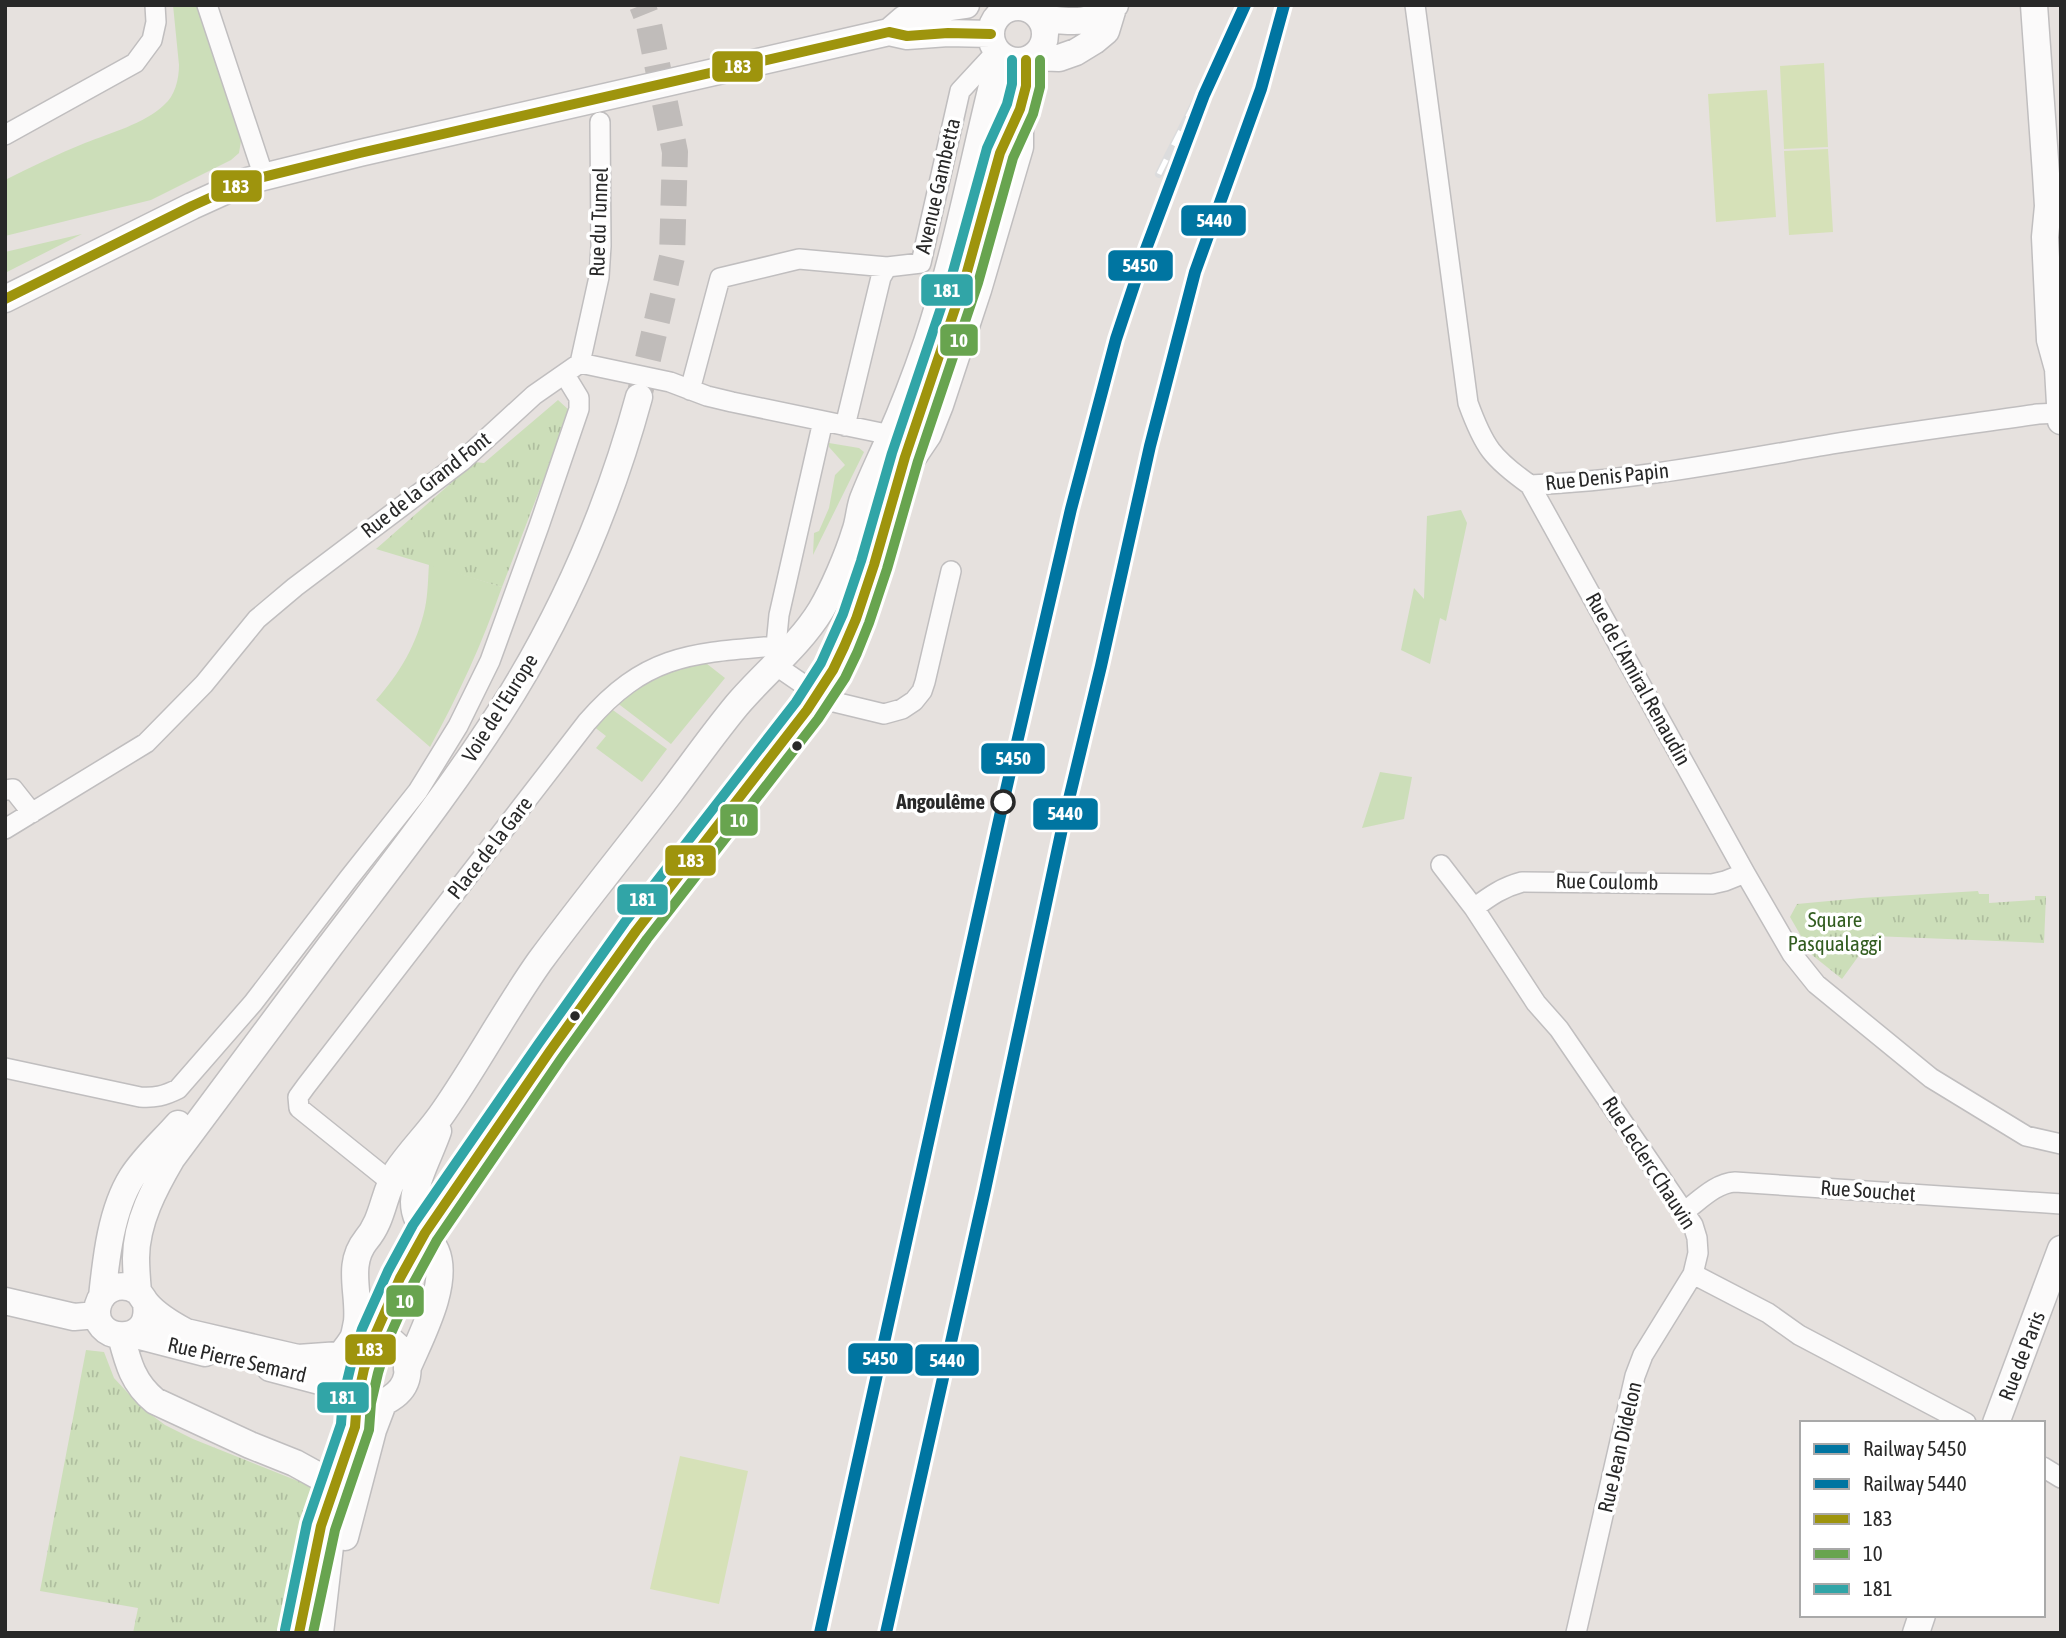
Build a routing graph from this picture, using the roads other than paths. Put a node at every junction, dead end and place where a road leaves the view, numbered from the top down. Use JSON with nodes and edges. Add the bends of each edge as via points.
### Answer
{"nodes":[{"id":1,"x":155,"y":5,"type":"edge"},
{"id":2,"x":207,"y":5,"type":"edge"},
{"id":3,"x":967,"y":5,"type":"edge"},
{"id":4,"x":1415,"y":5,"type":"edge"},
{"id":5,"x":2034,"y":5,"type":"edge"},
{"id":6,"x":1114,"y":6,"type":"edge"},
{"id":7,"x":1024,"y":10,"type":"edge"},
{"id":8,"x":888,"y":32,"type":"junction"},
{"id":9,"x":996,"y":46,"type":"junction"},
{"id":10,"x":1029,"y":59,"type":"junction"},
{"id":11,"x":600,"y":122,"type":"dead end"},
{"id":12,"x":5,"y":135,"type":"edge"},
{"id":13,"x":264,"y":177,"type":"junction"},
{"id":14,"x":887,"y":267,"type":"junction"},
{"id":15,"x":5,"y":299,"type":"edge"},
{"id":16,"x":572,"y":369,"type":"junction"},
{"id":17,"x":690,"y":390,"type":"junction"},
{"id":18,"x":639,"y":397,"type":"tunnel mouth"},
{"id":19,"x":2060,"y":413,"type":"edge"},
{"id":20,"x":823,"y":421,"type":"junction"},
{"id":21,"x":2061,"y":421,"type":"edge"},
{"id":22,"x":845,"y":426,"type":"junction"},
{"id":23,"x":891,"y":435,"type":"junction"},
{"id":24,"x":1530,"y":485,"type":"junction"},
{"id":25,"x":855,"y":533,"type":"junction"},
{"id":26,"x":951,"y":571,"type":"dead end"},
{"id":27,"x":779,"y":655,"type":"junction"},
{"id":28,"x":8,"y":785,"type":"edge"},
{"id":29,"x":32,"y":813,"type":"junction"},
{"id":30,"x":5,"y":829,"type":"edge"},
{"id":31,"x":1441,"y":865,"type":"dead end"},
{"id":32,"x":1745,"y":873,"type":"junction"},
{"id":33,"x":1474,"y":908,"type":"junction"},
{"id":34,"x":300,"y":986,"type":"junction"},
{"id":35,"x":5,"y":1068,"type":"edge"},
{"id":36,"x":444,"y":1113,"type":"junction"},
{"id":37,"x":2061,"y":1144,"type":"edge"},
{"id":38,"x":391,"y":1182,"type":"junction"},
{"id":39,"x":2061,"y":1204,"type":"edge"},
{"id":40,"x":1685,"y":1211,"type":"junction"},
{"id":41,"x":373,"y":1233,"type":"junction"},
{"id":42,"x":425,"y":1233,"type":"junction"},
{"id":43,"x":2061,"y":1250,"type":"edge"},
{"id":44,"x":1693,"y":1273,"type":"junction"},
{"id":45,"x":142,"y":1298,"type":"junction"},
{"id":46,"x":5,"y":1301,"type":"edge"},
{"id":47,"x":99,"y":1306,"type":"junction"},
{"id":48,"x":126,"y":1335,"type":"junction"},
{"id":49,"x":346,"y":1348,"type":"junction"},
{"id":50,"x":407,"y":1368,"type":"junction"},
{"id":51,"x":349,"y":1394,"type":"junction"},
{"id":52,"x":384,"y":1401,"type":"junction"},
{"id":53,"x":1962,"y":1421,"type":"edge"},
{"id":54,"x":1997,"y":1421,"type":"edge"},
{"id":55,"x":2045,"y":1468,"type":"edge"},
{"id":56,"x":2061,"y":1478,"type":"edge"},
{"id":57,"x":347,"y":1527,"type":"junction"},
{"id":58,"x":321,"y":1633,"type":"edge"},
{"id":59,"x":1576,"y":1633,"type":"edge"}],
"edges":[{"from":1,"to":12,"type":"street","via":[[152,40],[135,63]]},
{"from":2,"to":13,"type":"street"},
{"from":3,"to":7,"type":"main road"},
{"from":3,"to":8,"type":"main road","via":[[904,19]]},
{"from":4,"to":24,"type":"street","name":"Rue Denis Papin","via":[[1468,403],[1494,457]]},
{"from":5,"to":19,"type":"main road","via":[[2048,206],[2050,340],[2058,369]]},
{"from":6,"to":7,"type":"main road","via":[[1091,20],[1070,22]]},
{"from":6,"to":10,"type":"main road","via":[[1106,31],[1094,41],[1059,58]]},
{"from":7,"to":9,"type":"main road","via":[[995,20]]},
{"from":7,"to":10,"type":"main road","via":[[1045,35],[1044,43]]},
{"from":8,"to":9,"type":"main road","via":[[907,36],[948,33]]},
{"from":8,"to":13,"type":"main road"},
{"from":9,"to":10,"type":"main road","via":[[1012,61]]},
{"from":9,"to":14,"type":"street","name":"Avenue Gambetta","via":[[960,92],[921,263]]},
{"from":9,"to":23,"type":"main road","via":[[949,264],[931,328]]},
{"from":10,"to":25,"type":"main road","via":[[1020,109],[1020,147],[940,405],[928,435],[907,467]]},
{"from":11,"to":16,"type":"street","name":"Rue du Tunnel","via":[[600,267]]},
{"from":13,"to":15,"type":"main road","via":[[192,206]]},
{"from":14,"to":17,"type":"street","via":[[799,259],[720,278]]},
{"from":14,"to":22,"type":"street","name":"Avenue Gambetta"},
{"from":16,"to":17,"type":"street","via":[[670,382]]},
{"from":16,"to":29,"type":"street","name":"Rue de la Grand Font","via":[[534,395],[462,461],[257,619],[204,684],[146,743]]},
{"from":16,"to":35,"type":"street","via":[[579,409],[490,661],[458,726],[418,791],[253,1003],[177,1089],[163,1096],[140,1097]]},
{"from":17,"to":20,"type":"street"},
{"from":18,"to":34,"type":"main road","name":"Voie de l'Europe","via":[[625,451],[598,521],[525,671],[455,778]]},
{"from":19,"to":21,"type":"main road"},
{"from":19,"to":24,"type":"street","name":"Rue Denis Papin","via":[[1587,483]]},
{"from":20,"to":22,"type":"street"},
{"from":20,"to":27,"type":"street","via":[[779,615]]},
{"from":22,"to":23,"type":"street"},
{"from":23,"to":25,"type":"main road","via":[[862,502]]},
{"from":24,"to":32,"type":"street","name":"Rue de l'Amiral Renaudin"},
{"from":25,"to":27,"type":"main road","via":[[822,608]]},
{"from":26,"to":27,"type":"street","via":[[922,691],[902,709],[884,714],[826,700]]},
{"from":27,"to":36,"type":"main road","via":[[540,961]]},
{"from":27,"to":38,"type":"street","name":"Place de la Gare","via":[[706,653],[664,663],[629,682],[597,711],[306,1086],[299,1108]]},
{"from":28,"to":29,"type":"street"},
{"from":29,"to":30,"type":"street","name":"Rue de la Grand Font"},
{"from":31,"to":33,"type":"street","name":"Rue Leclerc Chauvin"},
{"from":32,"to":33,"type":"street","name":"Rue Coulomb","via":[[1712,884],[1522,882],[1498,891]]},
{"from":32,"to":37,"type":"street","name":"Rue de l'Amiral Renaudin","via":[[1792,954],[1816,984],[1931,1078],[2026,1136]]},
{"from":33,"to":40,"type":"street","name":"Rue Leclerc Chauvin"},
{"from":34,"to":45,"type":"main road","name":"Voie de l'Europe","via":[[156,1186],[135,1255]]},
{"from":34,"to":47,"type":"main road","name":"Voie de l'Europe","via":[[133,1175],[120,1199]]},
{"from":36,"to":38,"type":"main road"},
{"from":36,"to":42,"type":"main road","via":[[416,1188],[416,1218]]},
{"from":38,"to":41,"type":"main road"},
{"from":39,"to":40,"type":"street","name":"Rue Souchet","via":[[1735,1182],[1718,1187]]},
{"from":40,"to":44,"type":"street","name":"Rue Leclerc Chauvin","via":[[1697,1238]]},
{"from":41,"to":42,"type":"main road","via":[[393,1225]]},
{"from":41,"to":49,"type":"main road","via":[[363,1243],[355,1265],[357,1317]]},
{"from":42,"to":50,"type":"main road","via":[[437,1254],[438,1290]]},
{"from":43,"to":54,"type":"main road","name":"Rue de Paris"},
{"from":44,"to":53,"type":"street"},
{"from":44,"to":59,"type":"street","name":"Rue Jean Didelon","via":[[1635,1376]]},
{"from":45,"to":47,"type":"main road","via":[[123,1286],[107,1291]]},
{"from":45,"to":48,"type":"main road","via":[[147,1311],[143,1325]]},
{"from":45,"to":49,"type":"main road","name":"Rue Pierre Semard","via":[[186,1332],[298,1357]]},
{"from":46,"to":47,"type":"main road","via":[[74,1317]]},
{"from":47,"to":48,"type":"main road","via":[[104,1328]]},
{"from":48,"to":51,"type":"main road","name":"Rue Pierre Semard"},
{"from":48,"to":58,"type":"main road","via":[[136,1381],[155,1401],[295,1463],[333,1488]]},
{"from":49,"to":50,"type":"main road","via":[[367,1335],[383,1336],[402,1352]]},
{"from":49,"to":51,"type":"main road","via":[[337,1376]]},
{"from":50,"to":52,"type":"main road","via":[[400,1390]]},
{"from":51,"to":52,"type":"main road","via":[[375,1404]]},
{"from":51,"to":57,"type":"main road"},
{"from":52,"to":57,"type":"main road"},
{"from":55,"to":56,"type":"street"},
{"from":57,"to":58,"type":"main road"}]}
